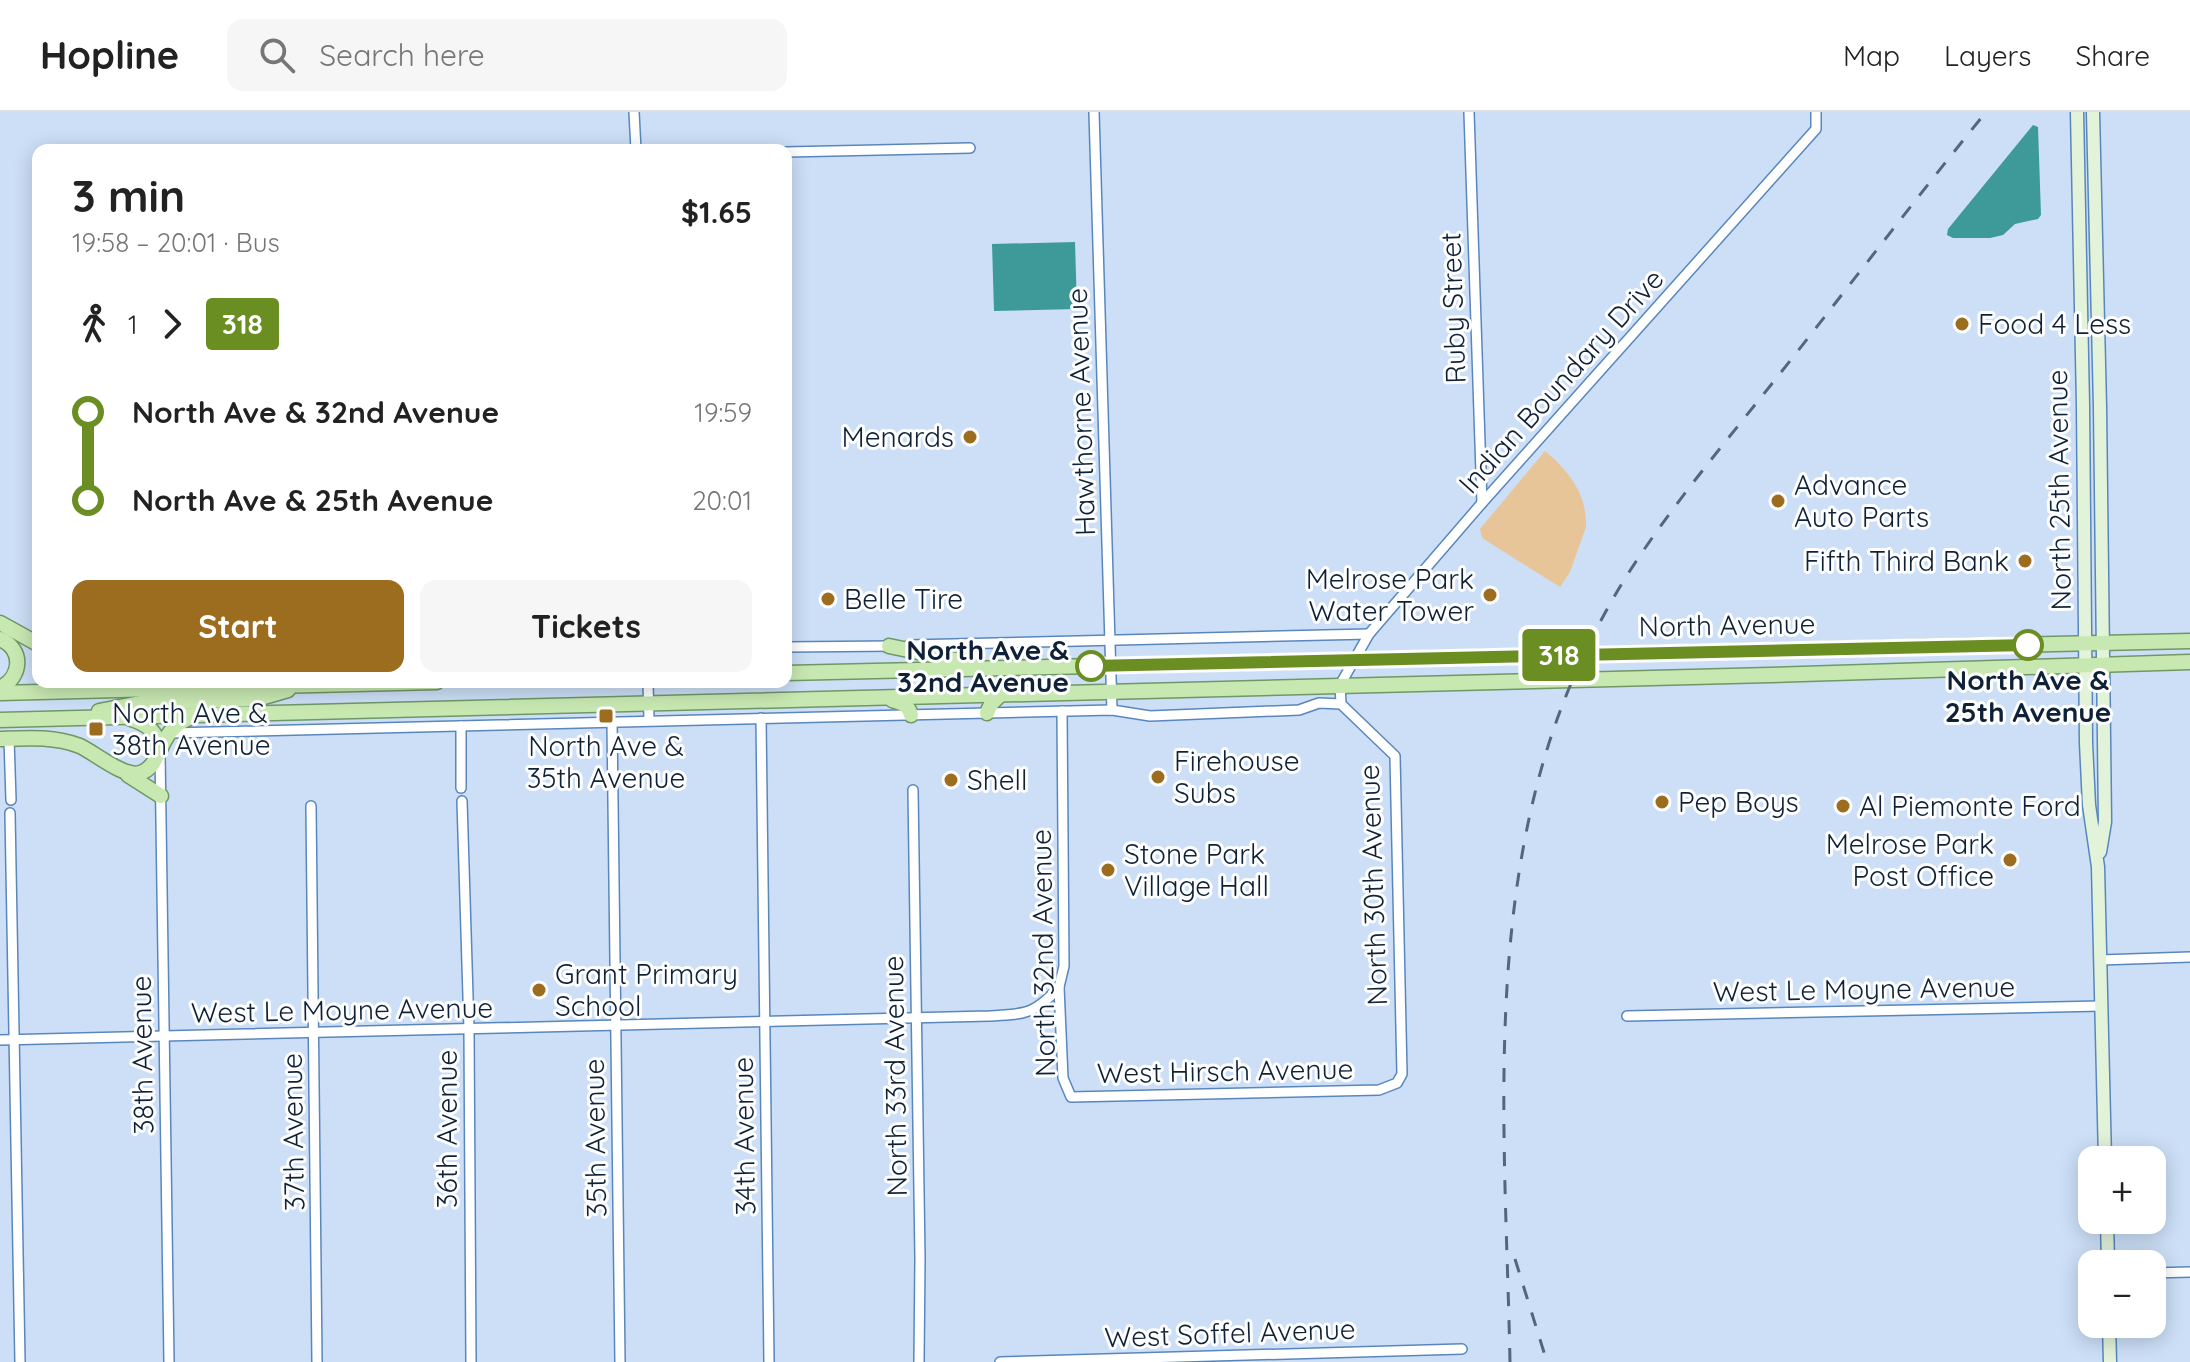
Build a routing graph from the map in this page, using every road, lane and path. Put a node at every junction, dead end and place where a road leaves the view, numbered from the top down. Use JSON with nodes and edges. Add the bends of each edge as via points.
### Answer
{"nodes":[{"id":1,"x":634,"y":112,"type":"edge"},
{"id":2,"x":1094,"y":112,"type":"edge"},
{"id":3,"x":1469,"y":112,"type":"edge"},
{"id":4,"x":1816,"y":112,"type":"edge"},
{"id":5,"x":2077,"y":112,"type":"edge"},
{"id":6,"x":2093,"y":112,"type":"edge"},
{"id":7,"x":636,"y":144,"type":"edge"},
{"id":8,"x":970,"y":148,"type":"dead end"},
{"id":9,"x":792,"y":152,"type":"edge"},
{"id":10,"x":1482,"y":503,"type":"junction"},
{"id":11,"x":0,"y":623,"type":"edge"},
{"id":12,"x":1369,"y":634,"type":"junction"},
{"id":13,"x":0,"y":639,"type":"edge"},
{"id":14,"x":1111,"y":640,"type":"junction"},
{"id":15,"x":32,"y":641,"type":"edge"},
{"id":16,"x":2190,"y":641,"type":"edge"},
{"id":17,"x":2102,"y":643,"type":"junction"},
{"id":18,"x":2085,"y":644,"type":"junction"},
{"id":19,"x":889,"y":646,"type":"junction"},
{"id":20,"x":1942,"y":646,"type":"junction"},
{"id":21,"x":792,"y":647,"type":"edge"},
{"id":22,"x":1854,"y":648,"type":"junction"},
{"id":23,"x":1354,"y":661,"type":"junction"},
{"id":24,"x":2190,"y":662,"type":"edge"},
{"id":25,"x":2085,"y":665,"type":"junction"},
{"id":26,"x":2102,"y":665,"type":"junction"},
{"id":27,"x":1111,"y":666,"type":"junction"},
{"id":28,"x":1006,"y":668,"type":"junction"},
{"id":29,"x":1943,"y":670,"type":"junction"},
{"id":30,"x":1855,"y":672,"type":"junction"},
{"id":31,"x":792,"y":673,"type":"edge"},
{"id":32,"x":1340,"y":685,"type":"junction"},
{"id":33,"x":143,"y":688,"type":"edge"},
{"id":34,"x":185,"y":688,"type":"edge"},
{"id":35,"x":293,"y":688,"type":"edge"},
{"id":36,"x":648,"y":688,"type":"edge"},
{"id":37,"x":147,"y":689,"type":"junction"},
{"id":38,"x":0,"y":690,"type":"edge"},
{"id":39,"x":1111,"y":692,"type":"junction"},
{"id":40,"x":1001,"y":694,"type":"junction"},
{"id":41,"x":884,"y":698,"type":"junction"},
{"id":42,"x":649,"y":703,"type":"junction"},
{"id":43,"x":1341,"y":704,"type":"junction"},
{"id":44,"x":1112,"y":710,"type":"junction"},
{"id":45,"x":1062,"y":711,"type":"junction"},
{"id":46,"x":987,"y":713,"type":"junction"},
{"id":47,"x":196,"y":715,"type":"junction"},
{"id":48,"x":123,"y":717,"type":"junction"},
{"id":49,"x":761,"y":718,"type":"junction"},
{"id":50,"x":68,"y":719,"type":"junction"},
{"id":51,"x":0,"y":720,"type":"edge"},
{"id":52,"x":649,"y":720,"type":"junction"},
{"id":53,"x":911,"y":720,"type":"junction"},
{"id":54,"x":612,"y":721,"type":"junction"},
{"id":55,"x":461,"y":726,"type":"junction"},
{"id":56,"x":161,"y":738,"type":"junction"},
{"id":57,"x":5,"y":739,"type":"edge"},
{"id":58,"x":121,"y":770,"type":"junction"},
{"id":59,"x":461,"y":788,"type":"dead end"},
{"id":60,"x":913,"y":790,"type":"dead end"},
{"id":61,"x":161,"y":796,"type":"junction"},
{"id":62,"x":11,"y":800,"type":"dead end"},
{"id":63,"x":462,"y":801,"type":"dead end"},
{"id":64,"x":311,"y":806,"type":"dead end"},
{"id":65,"x":10,"y":813,"type":"dead end"},
{"id":66,"x":2098,"y":867,"type":"junction"},
{"id":67,"x":2190,"y":957,"type":"edge"},
{"id":68,"x":2100,"y":960,"type":"junction"},
{"id":69,"x":1059,"y":987,"type":"junction"},
{"id":70,"x":2101,"y":1006,"type":"junction"},
{"id":71,"x":1627,"y":1016,"type":"dead end"},
{"id":72,"x":916,"y":1018,"type":"junction"},
{"id":73,"x":765,"y":1021,"type":"junction"},
{"id":74,"x":616,"y":1025,"type":"junction"},
{"id":75,"x":469,"y":1029,"type":"junction"},
{"id":76,"x":313,"y":1032,"type":"junction"},
{"id":77,"x":164,"y":1036,"type":"junction"},
{"id":78,"x":0,"y":1040,"type":"edge"},
{"id":79,"x":15,"y":1040,"type":"junction"},
{"id":80,"x":1379,"y":1090,"type":"joint"},
{"id":81,"x":1071,"y":1097,"type":"joint"},
{"id":82,"x":2105,"y":1146,"type":"edge"},
{"id":83,"x":2190,"y":1272,"type":"edge"},
{"id":84,"x":2166,"y":1273,"type":"edge"},
{"id":85,"x":2109,"y":1338,"type":"edge"},
{"id":86,"x":1462,"y":1349,"type":"dead end"},
{"id":87,"x":1223,"y":1359,"type":"edge"},
{"id":88,"x":1071,"y":1361,"type":"edge"},
{"id":89,"x":20,"y":1362,"type":"edge"},
{"id":90,"x":169,"y":1362,"type":"edge"},
{"id":91,"x":317,"y":1362,"type":"edge"},
{"id":92,"x":471,"y":1362,"type":"edge"},
{"id":93,"x":620,"y":1362,"type":"edge"},
{"id":94,"x":769,"y":1362,"type":"edge"},
{"id":95,"x":919,"y":1362,"type":"edge"},
{"id":96,"x":1000,"y":1362,"type":"edge"},
{"id":97,"x":2110,"y":1362,"type":"edge"}],
"edges":[{"from":1,"to":7,"type":"street"},
{"from":2,"to":14,"type":"street","name":"Hawthorne Avenue"},
{"from":3,"to":10,"type":"street","name":"Ruby Street"},
{"from":4,"to":10,"type":"street","name":"Indian Boundary Drive","via":[[1816,129]]},
{"from":5,"to":18,"type":"main road","name":"North 25th Avenue"},
{"from":6,"to":17,"type":"main road","name":"North 25th Avenue"},
{"from":8,"to":9,"type":"street"},
{"from":10,"to":12,"type":"street","name":"Indian Boundary Drive"},
{"from":11,"to":15,"type":"main road"},
{"from":12,"to":14,"type":"street"},
{"from":12,"to":23,"type":"street","name":"Indian Boundary Drive"},
{"from":13,"to":38,"type":"main road","via":[[18,658],[16,673]]},
{"from":14,"to":19,"type":"street"},
{"from":14,"to":27,"type":"street","name":"Hawthorne Avenue"},
{"from":16,"to":17,"type":"main road","name":"North Avenue"},
{"from":17,"to":18,"type":"main road","name":"North Avenue"},
{"from":17,"to":26,"type":"main road","name":"North 25th Avenue"},
{"from":18,"to":20,"type":"main road","name":"North Avenue"},
{"from":18,"to":25,"type":"main road","name":"North 25th Avenue"},
{"from":19,"to":21,"type":"street"},
{"from":19,"to":28,"type":"main road"},
{"from":20,"to":22,"type":"main road","name":"North Avenue"},
{"from":20,"to":29,"type":"main road"},
{"from":22,"to":23,"type":"main road","name":"North Avenue"},
{"from":22,"to":30,"type":"main road"},
{"from":23,"to":27,"type":"main road","name":"North Avenue"},
{"from":23,"to":32,"type":"street","name":"Indian Boundary Drive"},
{"from":24,"to":26,"type":"main road","name":"North Avenue"},
{"from":25,"to":26,"type":"main road","name":"North Avenue"},
{"from":25,"to":29,"type":"main road","name":"North Avenue"},
{"from":25,"to":66,"type":"main road","name":"North 25th Avenue","via":[[2089,805]]},
{"from":26,"to":66,"type":"main road","name":"North 25th Avenue","via":[[2105,822]]},
{"from":27,"to":28,"type":"main road","name":"North Avenue"},
{"from":27,"to":39,"type":"street","name":"Hawthorne Avenue"},
{"from":28,"to":31,"type":"main road","name":"North Avenue"},
{"from":29,"to":30,"type":"main road","name":"North Avenue"},
{"from":30,"to":32,"type":"main road","name":"North Avenue"},
{"from":32,"to":39,"type":"main road","name":"North Avenue"},
{"from":32,"to":43,"type":"street"},
{"from":33,"to":37,"type":"main road"},
{"from":34,"to":37,"type":"main road"},
{"from":35,"to":50,"type":"main road","via":[[257,699],[140,703]]},
{"from":36,"to":42,"type":"street"},
{"from":37,"to":38,"type":"main road"},
{"from":39,"to":40,"type":"main road","name":"North Avenue"},
{"from":39,"to":44,"type":"street","name":"Hawthorne Avenue"},
{"from":40,"to":41,"type":"main road","name":"North Avenue"},
{"from":40,"to":46,"type":"main road"},
{"from":41,"to":42,"type":"main road","name":"North Avenue"},
{"from":41,"to":53,"type":"main road","via":[[910,709]]},
{"from":42,"to":47,"type":"main road","name":"North Avenue"},
{"from":42,"to":52,"type":"street"},
{"from":43,"to":44,"type":"street","via":[[1150,716]]},
{"from":43,"to":80,"type":"street","name":"North 30th Avenue","via":[[1395,756],[1402,1074],[1397,1083]]},
{"from":44,"to":45,"type":"street"},
{"from":45,"to":46,"type":"street"},
{"from":45,"to":69,"type":"street","name":"North 32nd Avenue","via":[[1064,966]]},
{"from":46,"to":53,"type":"street"},
{"from":47,"to":48,"type":"main road","name":"North Avenue"},
{"from":47,"to":56,"type":"main road"},
{"from":48,"to":50,"type":"main road","name":"North Avenue"},
{"from":48,"to":56,"type":"main road","via":[[149,726]]},
{"from":49,"to":52,"type":"street"},
{"from":49,"to":53,"type":"street"},
{"from":49,"to":73,"type":"street","name":"34th Avenue"},
{"from":50,"to":51,"type":"main road","name":"North Avenue"},
{"from":52,"to":54,"type":"street"},
{"from":54,"to":55,"type":"street"},
{"from":54,"to":74,"type":"street","name":"35th Avenue"},
{"from":55,"to":56,"type":"street"},
{"from":55,"to":59,"type":"street"},
{"from":56,"to":58,"type":"main road","via":[[147,770]]},
{"from":56,"to":61,"type":"street","name":"38th Avenue"},
{"from":57,"to":58,"type":"main road","via":[[68,742]]},
{"from":57,"to":62,"type":"street"},
{"from":58,"to":61,"type":"main road"},
{"from":60,"to":72,"type":"street","name":"North 33rd Avenue"},
{"from":61,"to":77,"type":"street","name":"38th Avenue"},
{"from":63,"to":75,"type":"street","name":"36th Avenue"},
{"from":64,"to":76,"type":"street","name":"37th Avenue"},
{"from":65,"to":79,"type":"street"},
{"from":66,"to":68,"type":"main road","name":"North 25th Avenue"},
{"from":67,"to":68,"type":"street"},
{"from":68,"to":70,"type":"main road","name":"North 25th Avenue"},
{"from":69,"to":72,"type":"street","name":"West Le Moyne Avenue","via":[[1045,1003],[1024,1014]]},
{"from":69,"to":81,"type":"street","name":"North 32nd Avenue","via":[[1063,1078]]},
{"from":70,"to":71,"type":"street","name":"West Le Moyne Avenue"},
{"from":70,"to":82,"type":"main road","name":"North 25th Avenue"},
{"from":72,"to":73,"type":"street","name":"West Le Moyne Avenue"},
{"from":72,"to":95,"type":"street","name":"North 33rd Avenue"},
{"from":73,"to":74,"type":"street","name":"West Le Moyne Avenue"},
{"from":73,"to":94,"type":"street","name":"34th Avenue"},
{"from":74,"to":75,"type":"street","name":"West Le Moyne Avenue"},
{"from":74,"to":93,"type":"street","name":"35th Avenue"},
{"from":75,"to":76,"type":"street","name":"West Le Moyne Avenue"},
{"from":75,"to":92,"type":"street","name":"36th Avenue"},
{"from":76,"to":77,"type":"street","name":"West Le Moyne Avenue"},
{"from":76,"to":91,"type":"street","name":"37th Avenue"},
{"from":77,"to":79,"type":"street","name":"West Le Moyne Avenue"},
{"from":77,"to":90,"type":"street","name":"38th Avenue"},
{"from":78,"to":79,"type":"street","name":"West Le Moyne Avenue"},
{"from":79,"to":89,"type":"street"},
{"from":80,"to":81,"type":"street","name":"West Hirsch Avenue"},
{"from":83,"to":84,"type":"street"},
{"from":85,"to":97,"type":"main road"},
{"from":86,"to":87,"type":"street","name":"West Soffel Avenue"},
{"from":87,"to":88,"type":"street","name":"West Soffel Avenue"},
{"from":88,"to":96,"type":"street","name":"West Soffel Avenue"}]}
